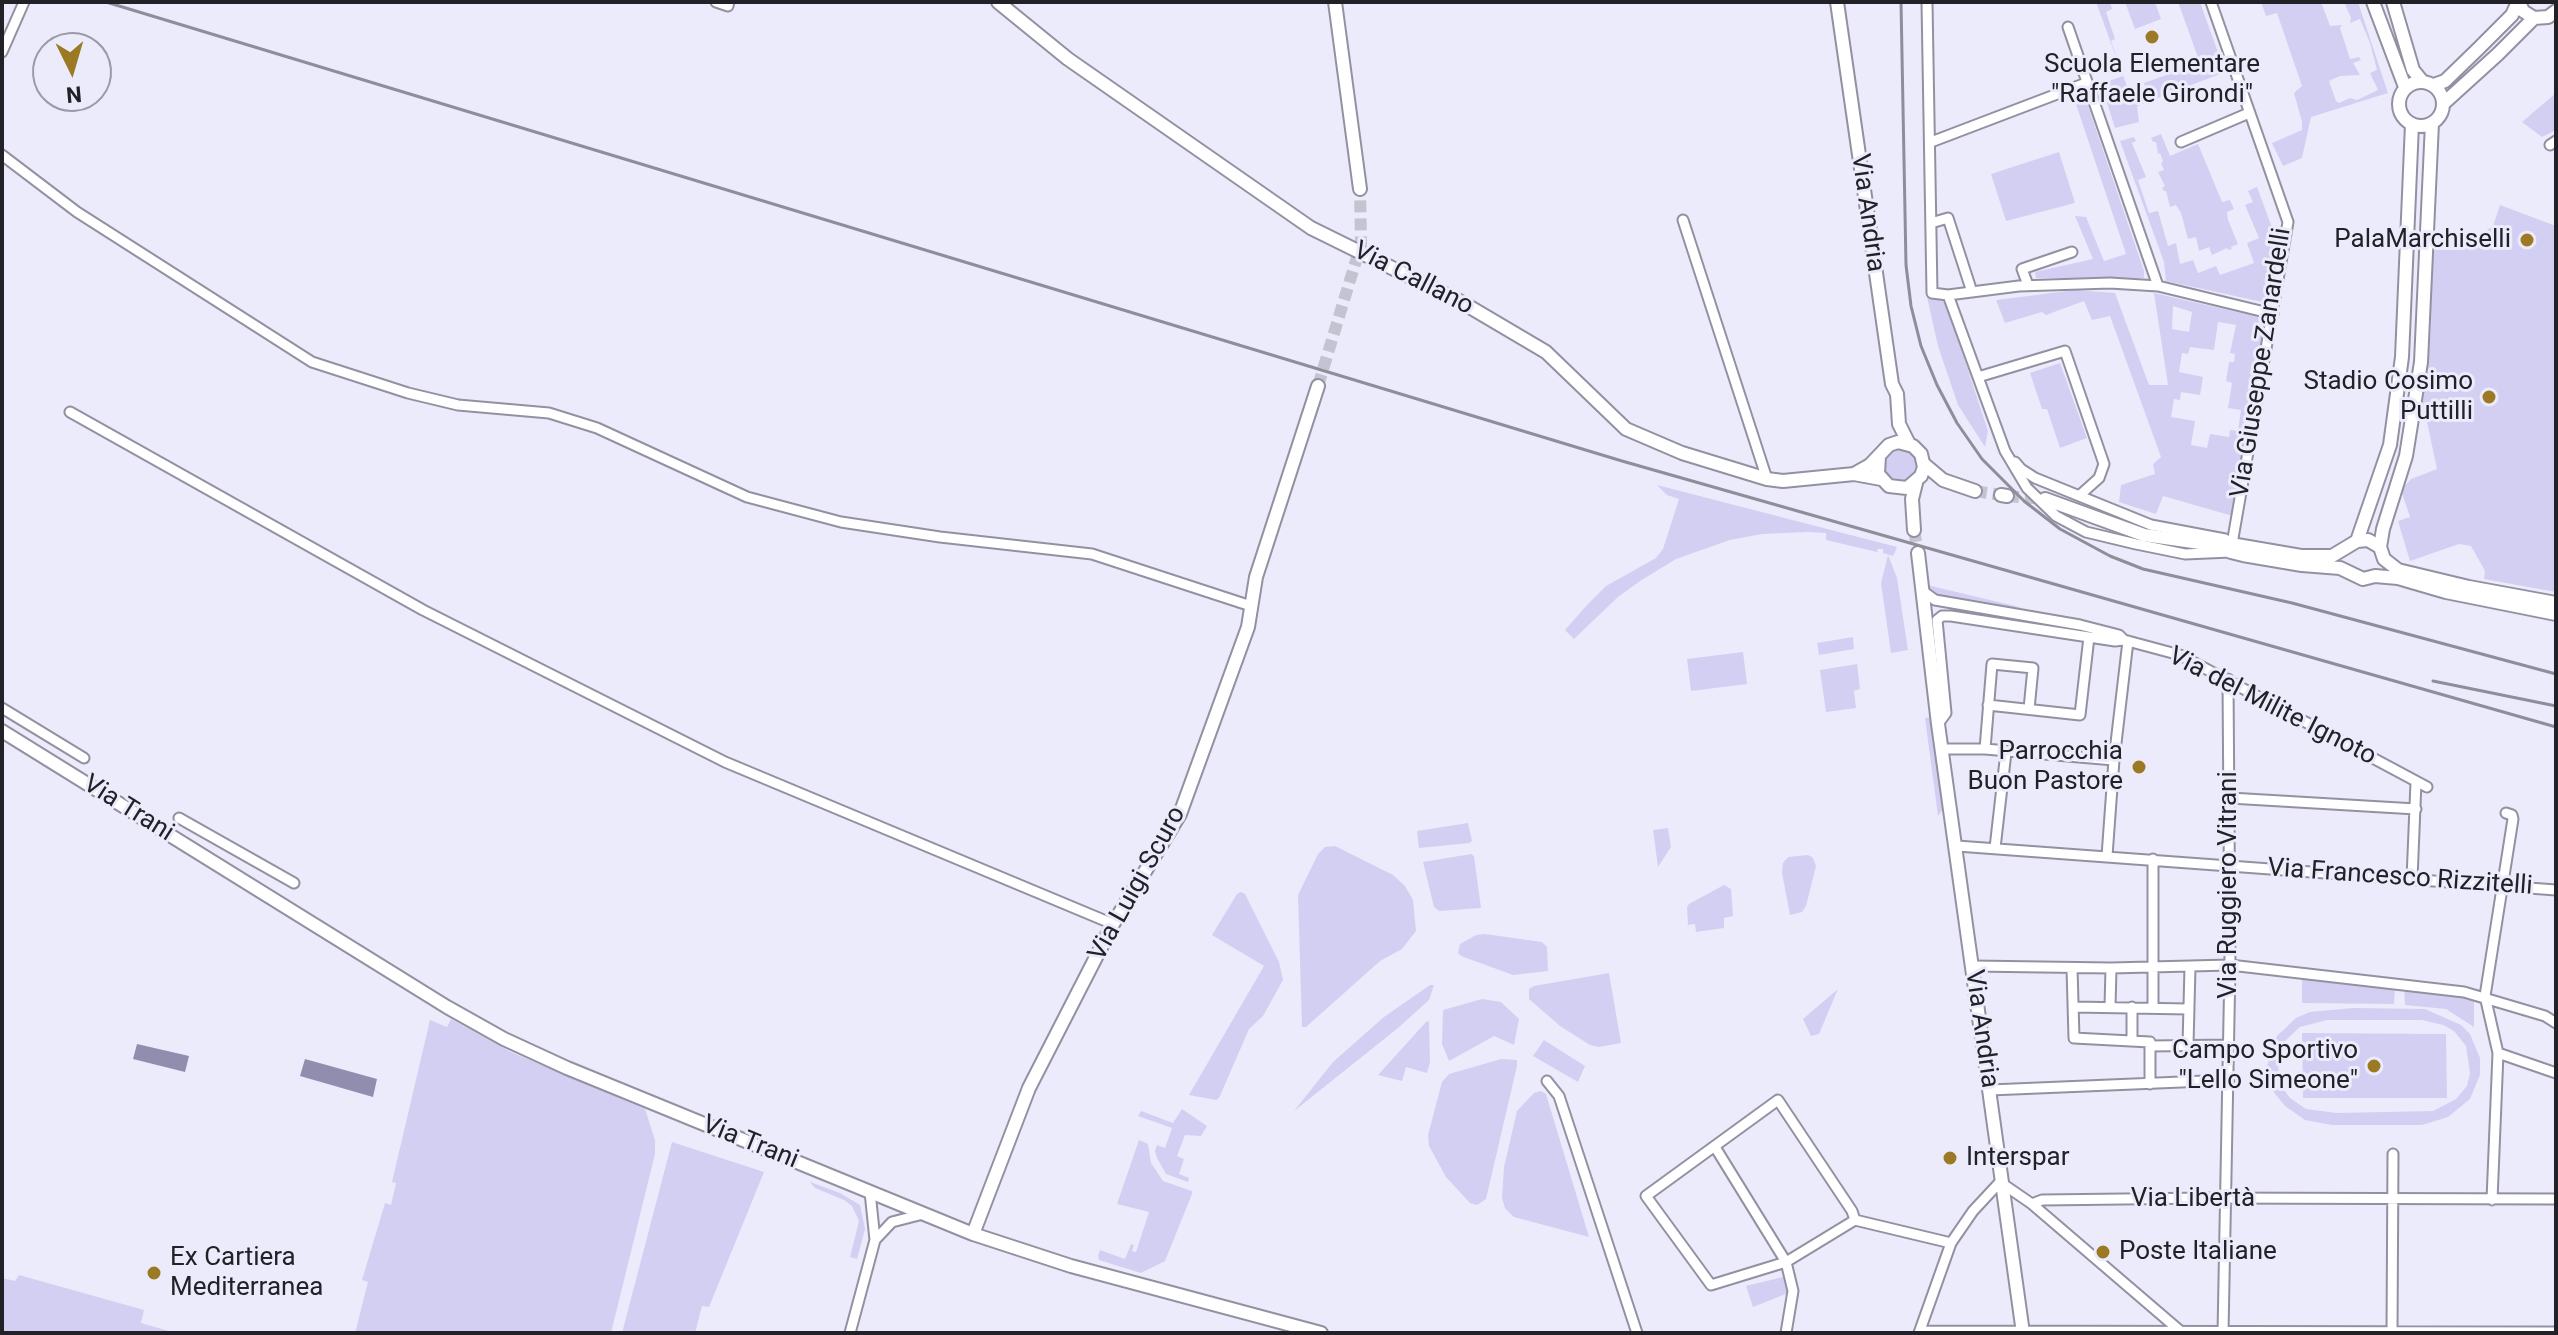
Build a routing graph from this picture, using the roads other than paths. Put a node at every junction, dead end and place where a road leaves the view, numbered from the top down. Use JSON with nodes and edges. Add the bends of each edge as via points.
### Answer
{"nodes":[{"id":1,"x":24,"y":2,"type":"edge"},
{"id":2,"x":716,"y":2,"type":"edge"},
{"id":3,"x":729,"y":2,"type":"edge"},
{"id":4,"x":998,"y":2,"type":"edge"},
{"id":5,"x":1335,"y":2,"type":"edge"},
{"id":6,"x":1837,"y":2,"type":"edge"},
{"id":7,"x":1927,"y":2,"type":"edge"},
{"id":8,"x":2211,"y":2,"type":"edge"},
{"id":9,"x":2373,"y":2,"type":"edge"},
{"id":10,"x":2393,"y":2,"type":"edge"},
{"id":11,"x":2518,"y":2,"type":"edge"},
{"id":12,"x":2556,"y":11,"type":"edge"},
{"id":13,"x":2534,"y":18,"type":"junction"},
{"id":14,"x":2068,"y":27,"type":"dead end"},
{"id":15,"x":2,"y":52,"type":"edge"},
{"id":16,"x":2086,"y":83,"type":"junction"},
{"id":17,"x":2428,"y":83,"type":"junction"},
{"id":18,"x":2405,"y":87,"type":"junction"},
{"id":19,"x":2444,"y":103,"type":"junction"},
{"id":20,"x":2249,"y":113,"type":"junction"},
{"id":21,"x":2432,"y":123,"type":"junction"},
{"id":22,"x":2412,"y":124,"type":"junction"},
{"id":23,"x":1931,"y":142,"type":"junction"},
{"id":24,"x":2181,"y":142,"type":"dead end"},
{"id":25,"x":2,"y":155,"type":"edge"},
{"id":26,"x":1360,"y":189,"type":"tunnel mouth"},
{"id":27,"x":1683,"y":220,"type":"dead end"},
{"id":28,"x":1931,"y":223,"type":"junction"},
{"id":29,"x":2072,"y":252,"type":"dead end"},
{"id":30,"x":2028,"y":285,"type":"junction"},
{"id":31,"x":2158,"y":286,"type":"junction"},
{"id":32,"x":1972,"y":292,"type":"junction"},
{"id":33,"x":1948,"y":295,"type":"junction"},
{"id":34,"x":2273,"y":314,"type":"junction"},
{"id":35,"x":1978,"y":377,"type":"junction"},
{"id":36,"x":1318,"y":386,"type":"tunnel mouth"},
{"id":37,"x":70,"y":412,"type":"dead end"},
{"id":38,"x":1899,"y":424,"type":"junction"},
{"id":39,"x":1893,"y":443,"type":"junction"},
{"id":40,"x":1909,"y":444,"type":"junction"},
{"id":41,"x":2005,"y":451,"type":"junction"},
{"id":42,"x":1879,"y":456,"type":"junction"},
{"id":43,"x":1924,"y":464,"type":"junction"},
{"id":44,"x":1854,"y":474,"type":"junction"},
{"id":45,"x":1767,"y":479,"type":"junction"},
{"id":46,"x":1881,"y":479,"type":"junction"},
{"id":47,"x":1943,"y":480,"type":"junction"},
{"id":48,"x":1918,"y":481,"type":"junction"},
{"id":49,"x":1897,"y":489,"type":"junction"},
{"id":50,"x":1975,"y":491,"type":"tunnel mouth"},
{"id":51,"x":2080,"y":495,"type":"junction"},
{"id":52,"x":2045,"y":499,"type":"tunnel mouth"},
{"id":53,"x":1912,"y":514,"type":"junction"},
{"id":54,"x":1914,"y":530,"type":"tunnel mouth"},
{"id":55,"x":2352,"y":545,"type":"junction"},
{"id":56,"x":2229,"y":547,"type":"junction"},
{"id":57,"x":1918,"y":553,"type":"tunnel mouth"},
{"id":58,"x":2382,"y":553,"type":"junction"},
{"id":59,"x":2351,"y":574,"type":"junction"},
{"id":60,"x":2375,"y":576,"type":"junction"},
{"id":61,"x":1924,"y":592,"type":"junction"},
{"id":62,"x":2556,"y":603,"type":"edge"},
{"id":63,"x":1251,"y":606,"type":"junction"},
{"id":64,"x":2556,"y":614,"type":"edge"},
{"id":65,"x":1937,"y":620,"type":"joint"},
{"id":66,"x":2089,"y":637,"type":"junction"},
{"id":67,"x":2126,"y":640,"type":"junction"},
{"id":68,"x":2228,"y":679,"type":"junction"},
{"id":69,"x":1988,"y":705,"type":"junction"},
{"id":70,"x":2,"y":708,"type":"edge"},
{"id":71,"x":2029,"y":709,"type":"junction"},
{"id":72,"x":1938,"y":724,"type":"junction"},
{"id":73,"x":2,"y":731,"type":"edge"},
{"id":74,"x":46,"y":735,"type":"junction"},
{"id":75,"x":1942,"y":749,"type":"junction"},
{"id":76,"x":1985,"y":749,"type":"junction"},
{"id":77,"x":2006,"y":752,"type":"junction"},
{"id":78,"x":39,"y":754,"type":"junction"},
{"id":79,"x":84,"y":758,"type":"dead end"},
{"id":80,"x":2114,"y":760,"type":"junction"},
{"id":81,"x":2416,"y":782,"type":"junction"},
{"id":82,"x":2427,"y":787,"type":"dead end"},
{"id":83,"x":2230,"y":798,"type":"junction"},
{"id":84,"x":2416,"y":809,"type":"junction"},
{"id":85,"x":2506,"y":813,"type":"dead end"},
{"id":86,"x":179,"y":818,"type":"dead end"},
{"id":87,"x":226,"y":845,"type":"junction"},
{"id":88,"x":1957,"y":846,"type":"junction"},
{"id":89,"x":1995,"y":848,"type":"junction"},
{"id":90,"x":2107,"y":856,"type":"junction"},
{"id":91,"x":2153,"y":859,"type":"junction"},
{"id":92,"x":217,"y":864,"type":"junction"},
{"id":93,"x":2230,"y":865,"type":"junction"},
{"id":94,"x":2412,"y":879,"type":"junction"},
{"id":95,"x":294,"y":883,"type":"dead end"},
{"id":96,"x":2503,"y":886,"type":"junction"},
{"id":97,"x":2556,"y":890,"type":"edge"},
{"id":98,"x":1113,"y":924,"type":"junction"},
{"id":99,"x":2230,"y":965,"type":"junction"},
{"id":100,"x":1973,"y":966,"type":"junction"},
{"id":101,"x":2155,"y":967,"type":"junction"},
{"id":102,"x":2190,"y":967,"type":"junction"},
{"id":103,"x":2072,"y":968,"type":"junction"},
{"id":104,"x":2111,"y":968,"type":"junction"},
{"id":105,"x":2485,"y":996,"type":"junction"},
{"id":106,"x":2073,"y":1007,"type":"junction"},
{"id":107,"x":2110,"y":1007,"type":"junction"},
{"id":108,"x":2132,"y":1007,"type":"junction"},
{"id":109,"x":2153,"y":1008,"type":"junction"},
{"id":110,"x":2189,"y":1009,"type":"junction"},
{"id":111,"x":2556,"y":1023,"type":"edge"},
{"id":112,"x":2132,"y":1041,"type":"junction"},
{"id":113,"x":2188,"y":1045,"type":"junction"},
{"id":114,"x":2229,"y":1045,"type":"junction"},
{"id":115,"x":2150,"y":1046,"type":"junction"},
{"id":116,"x":2498,"y":1053,"type":"junction"},
{"id":117,"x":2556,"y":1073,"type":"edge"},
{"id":118,"x":2229,"y":1080,"type":"junction"},
{"id":119,"x":1547,"y":1081,"type":"dead end"},
{"id":120,"x":2150,"y":1084,"type":"junction"},
{"id":121,"x":1990,"y":1090,"type":"junction"},
{"id":122,"x":1715,"y":1147,"type":"junction"},
{"id":123,"x":2393,"y":1154,"type":"dead end"},
{"id":124,"x":2000,"y":1182,"type":"junction"},
{"id":125,"x":870,"y":1192,"type":"junction"},
{"id":126,"x":2226,"y":1199,"type":"junction"},
{"id":127,"x":2556,"y":1199,"type":"edge"},
{"id":128,"x":2394,"y":1200,"type":"junction"},
{"id":129,"x":2492,"y":1200,"type":"junction"},
{"id":130,"x":2032,"y":1204,"type":"junction"},
{"id":131,"x":924,"y":1213,"type":"junction"},
{"id":132,"x":1855,"y":1220,"type":"junction"},
{"id":133,"x":973,"y":1234,"type":"junction"},
{"id":134,"x":875,"y":1240,"type":"junction"},
{"id":135,"x":1951,"y":1243,"type":"junction"},
{"id":136,"x":1786,"y":1262,"type":"junction"},
{"id":137,"x":2179,"y":1330,"type":"junction"},
{"id":138,"x":1920,"y":1332,"type":"edge"},
{"id":139,"x":2022,"y":1332,"type":"edge"},
{"id":140,"x":2157,"y":1332,"type":"edge"},
{"id":141,"x":2223,"y":1332,"type":"edge"},
{"id":142,"x":2556,"y":1332,"type":"edge"},
{"id":143,"x":850,"y":1333,"type":"edge"},
{"id":144,"x":1321,"y":1333,"type":"edge"},
{"id":145,"x":1637,"y":1333,"type":"edge"},
{"id":146,"x":1786,"y":1333,"type":"edge"},
{"id":147,"x":2392,"y":1333,"type":"edge"}],
"edges":[{"from":1,"to":15,"type":"street"},
{"from":2,"to":3,"type":"street"},
{"from":4,"to":45,"type":"main road","name":"Via Callano","via":[[1068,59],[1311,228],[1463,303],[1546,352],[1626,429]]},
{"from":5,"to":26,"type":"main road"},
{"from":6,"to":38,"type":"main road","name":"Via Andria"},
{"from":7,"to":23,"type":"street"},
{"from":8,"to":20,"type":"street","name":"Via Giuseppe Zanardelli"},
{"from":9,"to":18,"type":"main road"},
{"from":10,"to":17,"type":"main road","via":[[2413,70]]},
{"from":11,"to":13,"type":"main road"},
{"from":11,"to":17,"type":"main road","via":[[2512,15],[2445,81]]},
{"from":12,"to":13,"type":"main road"},
{"from":13,"to":19,"type":"main road"},
{"from":14,"to":16,"type":"street"},
{"from":16,"to":23,"type":"street"},
{"from":16,"to":31,"type":"street"},
{"from":17,"to":18,"type":"main road"},
{"from":17,"to":19,"type":"main road","via":[[2441,92]]},
{"from":18,"to":22,"type":"main road","via":[[2399,108]]},
{"from":19,"to":21,"type":"main road"},
{"from":20,"to":24,"type":"street"},
{"from":20,"to":34,"type":"street","name":"Via Giuseppe Zanardelli","via":[[2288,222]]},
{"from":21,"to":22,"type":"main road"},
{"from":21,"to":58,"type":"main road","via":[[2421,362],[2406,456],[2383,529]]},
{"from":22,"to":55,"type":"main road","via":[[2404,333],[2390,445]]},
{"from":23,"to":28,"type":"street"},
{"from":25,"to":63,"type":"street","via":[[77,212],[312,362],[458,405],[573,420],[747,497],[828,519],[1092,554]]},
{"from":27,"to":45,"type":"street"},
{"from":28,"to":32,"type":"street","via":[[1948,218]]},
{"from":28,"to":33,"type":"street","via":[[1932,293]]},
{"from":29,"to":30,"type":"street","via":[[2022,269]]},
{"from":30,"to":31,"type":"street"},
{"from":30,"to":32,"type":"street"},
{"from":31,"to":34,"type":"street"},
{"from":32,"to":33,"type":"street"},
{"from":33,"to":35,"type":"street"},
{"from":34,"to":56,"type":"street","name":"Via Giuseppe Zanardelli"},
{"from":35,"to":41,"type":"street"},
{"from":35,"to":51,"type":"street","via":[[2065,351],[2104,464],[2099,478]]},
{"from":36,"to":63,"type":"main road","name":"Via Luigi Scuro"},
{"from":37,"to":98,"type":"street","via":[[423,610],[725,762]]},
{"from":38,"to":39,"type":"main road","name":"Via Andria"},
{"from":38,"to":40,"type":"main road","name":"Via Andria"},
{"from":39,"to":40,"type":"main road"},
{"from":39,"to":42,"type":"main road"},
{"from":40,"to":43,"type":"main road"},
{"from":41,"to":51,"type":"street","via":[[2035,478]]},
{"from":41,"to":56,"type":"street","via":[[2027,488],[2072,527],[2185,554]]},
{"from":42,"to":44,"type":"main road"},
{"from":42,"to":46,"type":"main road"},
{"from":43,"to":47,"type":"main road"},
{"from":43,"to":48,"type":"main road"},
{"from":44,"to":45,"type":"main road","name":"Via Callano"},
{"from":44,"to":46,"type":"main road","name":"Via Callano"},
{"from":46,"to":49,"type":"main road"},
{"from":47,"to":48,"type":"main road"},
{"from":47,"to":50,"type":"main road"},
{"from":48,"to":49,"type":"main road"},
{"from":48,"to":53,"type":"main road"},
{"from":49,"to":53,"type":"main road"},
{"from":51,"to":56,"type":"street","via":[[2151,525],[2225,539]]},
{"from":52,"to":56,"type":"main road","via":[[2144,535]]},
{"from":53,"to":54,"type":"main road"},
{"from":55,"to":56,"type":"main road","via":[[2332,556]]},
{"from":55,"to":58,"type":"main road","via":[[2368,540]]},
{"from":55,"to":59,"type":"main road","via":[[2345,561]]},
{"from":56,"to":59,"type":"main road"},
{"from":57,"to":61,"type":"main road","name":"Via Andria"},
{"from":58,"to":60,"type":"main road"},
{"from":58,"to":62,"type":"main road","via":[[2398,570]]},
{"from":59,"to":60,"type":"main road"},
{"from":60,"to":64,"type":"main road"},
{"from":61,"to":67,"type":"street","name":"Via del Milite Ignoto","via":[[1935,600],[2080,625]]},
{"from":61,"to":72,"type":"main road","name":"Via Andria"},
{"from":63,"to":98,"type":"main road","name":"Via Luigi Scuro","via":[[1180,814]]},
{"from":65,"to":66,"type":"street","name":"Via del Milite Ignoto","via":[[1951,616]]},
{"from":65,"to":72,"type":"street","name":"Via Andria","via":[[1946,713]]},
{"from":66,"to":67,"type":"street","name":"Via del Milite Ignoto"},
{"from":66,"to":71,"type":"street","via":[[2080,715]]},
{"from":67,"to":68,"type":"street","name":"Via del Milite Ignoto","via":[[2180,655]]},
{"from":67,"to":80,"type":"street"},
{"from":68,"to":81,"type":"street","name":"Via del Milite Ignoto"},
{"from":68,"to":83,"type":"street","name":"Via Ruggiero Vitrani"},
{"from":69,"to":71,"type":"street"},
{"from":69,"to":71,"type":"street","via":[[1992,664],[2023,667],[2033,668]]},
{"from":69,"to":76,"type":"street"},
{"from":70,"to":74,"type":"street","name":"Via Trani"},
{"from":72,"to":75,"type":"main road","name":"Via Andria"},
{"from":73,"to":78,"type":"main road","name":"Via Trani"},
{"from":74,"to":78,"type":"street"},
{"from":74,"to":79,"type":"street","name":"Via Trani"},
{"from":75,"to":76,"type":"street"},
{"from":75,"to":88,"type":"main road","name":"Via Andria"},
{"from":76,"to":77,"type":"street"},
{"from":77,"to":80,"type":"street"},
{"from":77,"to":89,"type":"street"},
{"from":78,"to":92,"type":"main road","name":"Via Trani"},
{"from":80,"to":90,"type":"street"},
{"from":81,"to":82,"type":"street","name":"Via del Milite Ignoto"},
{"from":81,"to":84,"type":"street"},
{"from":83,"to":84,"type":"street"},
{"from":83,"to":93,"type":"street","name":"Via Ruggiero Vitrani"},
{"from":84,"to":94,"type":"street"},
{"from":85,"to":96,"type":"street","via":[[2513,819]]},
{"from":86,"to":87,"type":"street","name":"Via Trani"},
{"from":87,"to":92,"type":"street"},
{"from":87,"to":95,"type":"street","name":"Via Trani"},
{"from":88,"to":89,"type":"street","name":"Via Francesco Rizzitelli"},
{"from":88,"to":100,"type":"main road","name":"Via Andria"},
{"from":89,"to":90,"type":"street","name":"Via Francesco Rizzitelli"},
{"from":90,"to":91,"type":"street","name":"Via Francesco Rizzitelli"},
{"from":91,"to":93,"type":"street","name":"Via Francesco Rizzitelli"},
{"from":91,"to":101,"type":"street"},
{"from":92,"to":125,"type":"main road","name":"Via Trani","via":[[504,1039]]},
{"from":93,"to":94,"type":"street","name":"Via Francesco Rizzitelli"},
{"from":93,"to":99,"type":"street","name":"Via Ruggiero Vitrani"},
{"from":94,"to":96,"type":"street","name":"Via Francesco Rizzitelli"},
{"from":96,"to":97,"type":"street","name":"Via Francesco Rizzitelli"},
{"from":96,"to":105,"type":"street"},
{"from":98,"to":133,"type":"main road","name":"Via Luigi Scuro","via":[[1029,1088]]},
{"from":99,"to":102,"type":"street"},
{"from":99,"to":105,"type":"street"},
{"from":99,"to":114,"type":"street","name":"Via Ruggiero Vitrani"},
{"from":100,"to":103,"type":"street"},
{"from":100,"to":121,"type":"main road","name":"Via Andria"},
{"from":101,"to":102,"type":"street"},
{"from":101,"to":104,"type":"street"},
{"from":101,"to":109,"type":"street"},
{"from":102,"to":110,"type":"street"},
{"from":103,"to":104,"type":"street"},
{"from":103,"to":106,"type":"street"},
{"from":104,"to":107,"type":"street"},
{"from":105,"to":111,"type":"street"},
{"from":105,"to":116,"type":"street"},
{"from":106,"to":107,"type":"street"},
{"from":106,"to":112,"type":"street","via":[[2074,1038]]},
{"from":107,"to":108,"type":"street"},
{"from":108,"to":109,"type":"street"},
{"from":108,"to":112,"type":"street"},
{"from":109,"to":110,"type":"street"},
{"from":110,"to":113,"type":"street"},
{"from":112,"to":115,"type":"street"},
{"from":113,"to":114,"type":"street"},
{"from":113,"to":115,"type":"street"},
{"from":114,"to":118,"type":"street","name":"Via Ruggiero Vitrani"},
{"from":115,"to":120,"type":"street"},
{"from":116,"to":117,"type":"street"},
{"from":116,"to":129,"type":"street"},
{"from":118,"to":120,"type":"street"},
{"from":118,"to":126,"type":"street","name":"Via Ruggiero Vitrani"},
{"from":119,"to":145,"type":"street","via":[[1559,1096]]},
{"from":120,"to":121,"type":"street"},
{"from":121,"to":124,"type":"main road","name":"Via Andria"},
{"from":122,"to":132,"type":"street","via":[[1778,1100]]},
{"from":122,"to":136,"type":"street"},
{"from":122,"to":136,"type":"street","via":[[1646,1196],[1711,1285]]},
{"from":123,"to":128,"type":"street"},
{"from":124,"to":130,"type":"street"},
{"from":124,"to":135,"type":"street"},
{"from":124,"to":139,"type":"main road","name":"Via Andria"},
{"from":125,"to":131,"type":"main road","name":"Via Trani"},
{"from":125,"to":134,"type":"street"},
{"from":126,"to":128,"type":"street","name":"Via Libertà"},
{"from":126,"to":130,"type":"street","name":"Via Libertà"},
{"from":126,"to":141,"type":"street","name":"Via Ruggiero Vitrani"},
{"from":127,"to":129,"type":"street","name":"Via Libertà"},
{"from":128,"to":129,"type":"street","name":"Via Libertà"},
{"from":128,"to":147,"type":"street"},
{"from":130,"to":137,"type":"street"},
{"from":131,"to":133,"type":"main road","name":"Via Trani"},
{"from":131,"to":134,"type":"street","via":[[892,1222]]},
{"from":132,"to":135,"type":"street"},
{"from":132,"to":136,"type":"street"},
{"from":133,"to":144,"type":"main road","name":"Via Trani"},
{"from":134,"to":143,"type":"street"},
{"from":135,"to":138,"type":"street"},
{"from":136,"to":146,"type":"street","via":[[1793,1291]]},
{"from":137,"to":140,"type":"street"},
{"from":137,"to":141,"type":"street"},
{"from":138,"to":139,"type":"street"},
{"from":139,"to":140,"type":"street"},
{"from":141,"to":147,"type":"street"},
{"from":142,"to":147,"type":"street"}]}
